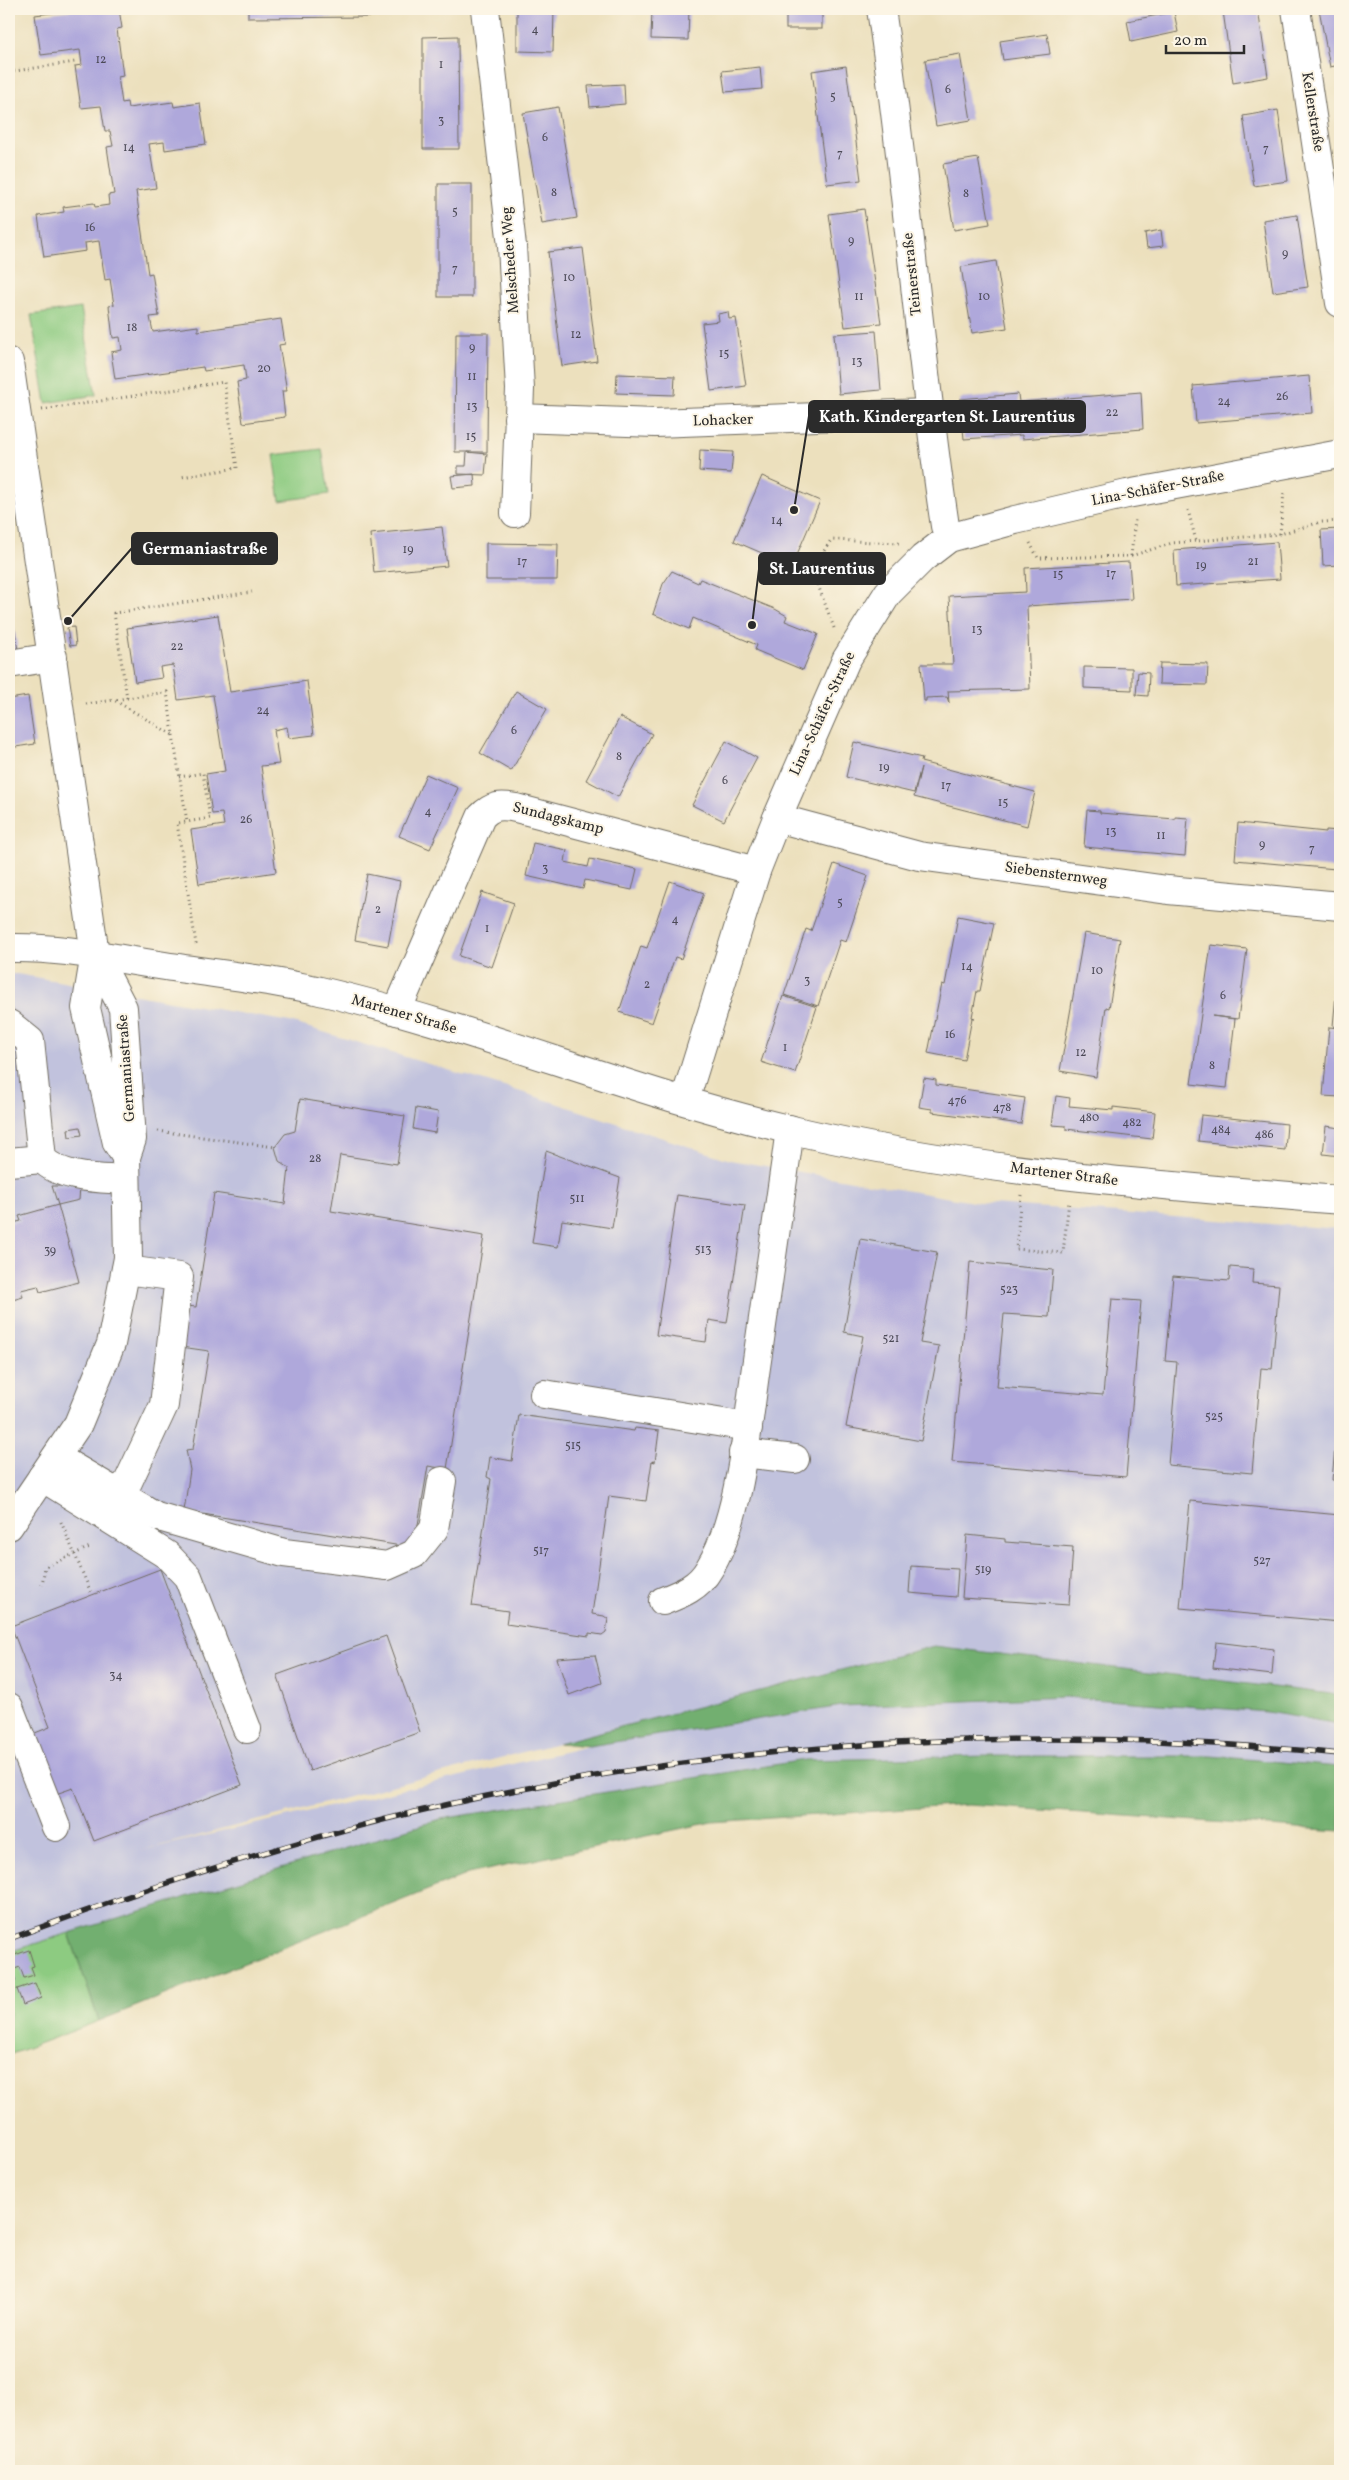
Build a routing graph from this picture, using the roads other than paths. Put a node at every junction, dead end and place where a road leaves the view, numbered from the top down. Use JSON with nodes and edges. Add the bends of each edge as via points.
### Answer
{"nodes":[{"id":1,"x":485,"y":9,"type":"edge"},
{"id":2,"x":881,"y":9,"type":"edge"},
{"id":3,"x":1296,"y":9,"type":"edge"},
{"id":4,"x":1340,"y":303,"type":"edge"},
{"id":5,"x":9,"y":362,"type":"edge"},
{"id":6,"x":928,"y":413,"type":"junction"},
{"id":7,"x":518,"y":418,"type":"junction"},
{"id":8,"x":1338,"y":465,"type":"edge"},
{"id":9,"x":514,"y":513,"type":"dead end"},
{"id":10,"x":947,"y":532,"type":"junction"},
{"id":11,"x":53,"y":657,"type":"junction"},
{"id":12,"x":9,"y":664,"type":"edge"},
{"id":13,"x":776,"y":818,"type":"junction"},
{"id":14,"x":756,"y":871,"type":"junction"},
{"id":15,"x":1340,"y":906,"type":"edge"},
{"id":16,"x":9,"y":948,"type":"edge"},
{"id":17,"x":95,"y":954,"type":"junction"},
{"id":18,"x":397,"y":1011,"type":"junction"},
{"id":19,"x":9,"y":1024,"type":"edge"},
{"id":20,"x":685,"y":1100,"type":"junction"},
{"id":21,"x":790,"y":1129,"type":"junction"},
{"id":22,"x":42,"y":1158,"type":"junction"},
{"id":23,"x":9,"y":1162,"type":"edge"},
{"id":24,"x":126,"y":1168,"type":"junction"},
{"id":25,"x":1340,"y":1200,"type":"edge"},
{"id":26,"x":126,"y":1270,"type":"junction"},
{"id":27,"x":544,"y":1394,"type":"dead end"},
{"id":28,"x":748,"y":1427,"type":"junction"},
{"id":29,"x":744,"y":1454,"type":"junction"},
{"id":30,"x":795,"y":1459,"type":"dead end"},
{"id":31,"x":49,"y":1467,"type":"junction"},
{"id":32,"x":442,"y":1481,"type":"dead end"},
{"id":33,"x":115,"y":1492,"type":"junction"},
{"id":34,"x":9,"y":1526,"type":"edge"},
{"id":35,"x":664,"y":1601,"type":"dead end"},
{"id":36,"x":9,"y":1707,"type":"edge"},
{"id":37,"x":247,"y":1729,"type":"dead end"},
{"id":38,"x":56,"y":1828,"type":"dead end"}],
"edges":[{"from":1,"to":7,"type":"street","name":"Melscheder Weg","via":[[512,246],[520,389]]},
{"from":2,"to":6,"type":"street","name":"Teinerstraße"},
{"from":3,"to":4,"type":"street","name":"Kellerstraße"},
{"from":5,"to":11,"type":"street","name":"Germaniastraße"},
{"from":6,"to":7,"type":"street","name":"Lohacker","via":[[656,423]]},
{"from":6,"to":10,"type":"street","name":"Teinerstraße"},
{"from":7,"to":9,"type":"street","name":"Melscheder Weg"},
{"from":8,"to":10,"type":"street","name":"Lina-Schäfer-Straße","via":[[1127,494]]},
{"from":10,"to":13,"type":"street","name":"Lina-Schäfer-Straße","via":[[888,593],[846,660]]},
{"from":11,"to":12,"type":"street"},
{"from":11,"to":17,"type":"street","name":"Germaniastraße"},
{"from":13,"to":14,"type":"street","name":"Lina-Schäfer-Straße"},
{"from":13,"to":15,"type":"street","name":"Siebensternweg","via":[[919,856],[1168,890]]},
{"from":14,"to":18,"type":"street","name":"Sundagskamp","via":[[516,808],[502,805],[488,809],[481,817]]},
{"from":14,"to":20,"type":"street","name":"Lina-Schäfer-Straße"},
{"from":16,"to":17,"type":"street","name":"Martener Straße"},
{"from":17,"to":18,"type":"street","name":"Martener Straße","via":[[318,990]]},
{"from":17,"to":24,"type":"street","name":"Germaniastraße","via":[[86,1008],[117,1143]]},
{"from":17,"to":24,"type":"street","name":"Germaniastraße","via":[[123,1008],[132,1139]]},
{"from":18,"to":20,"type":"street","name":"Martener Straße"},
{"from":19,"to":22,"type":"street","via":[[30,1041]]},
{"from":20,"to":21,"type":"street","name":"Martener Straße"},
{"from":21,"to":25,"type":"street","name":"Martener Straße","via":[[929,1158],[1075,1178]]},
{"from":21,"to":28,"type":"street"},
{"from":22,"to":23,"type":"street"},
{"from":22,"to":24,"type":"street","via":[[52,1168],[88,1177]]},
{"from":24,"to":26,"type":"street","name":"Germaniastraße"},
{"from":26,"to":31,"type":"street","name":"Germaniastraße","via":[[111,1344],[78,1424]]},
{"from":26,"to":33,"type":"street","via":[[179,1277],[164,1405],[127,1484]]},
{"from":27,"to":28,"type":"street"},
{"from":28,"to":29,"type":"street"},
{"from":29,"to":30,"type":"street"},
{"from":29,"to":35,"type":"street","via":[[729,1521],[717,1556],[690,1590]]},
{"from":31,"to":33,"type":"street"},
{"from":31,"to":34,"type":"street","name":"Germaniastraße"},
{"from":31,"to":37,"type":"street","via":[[166,1555],[188,1577]]},
{"from":32,"to":33,"type":"street","via":[[434,1529],[414,1554],[387,1566],[284,1553],[156,1516]]},
{"from":36,"to":38,"type":"street"}]}
